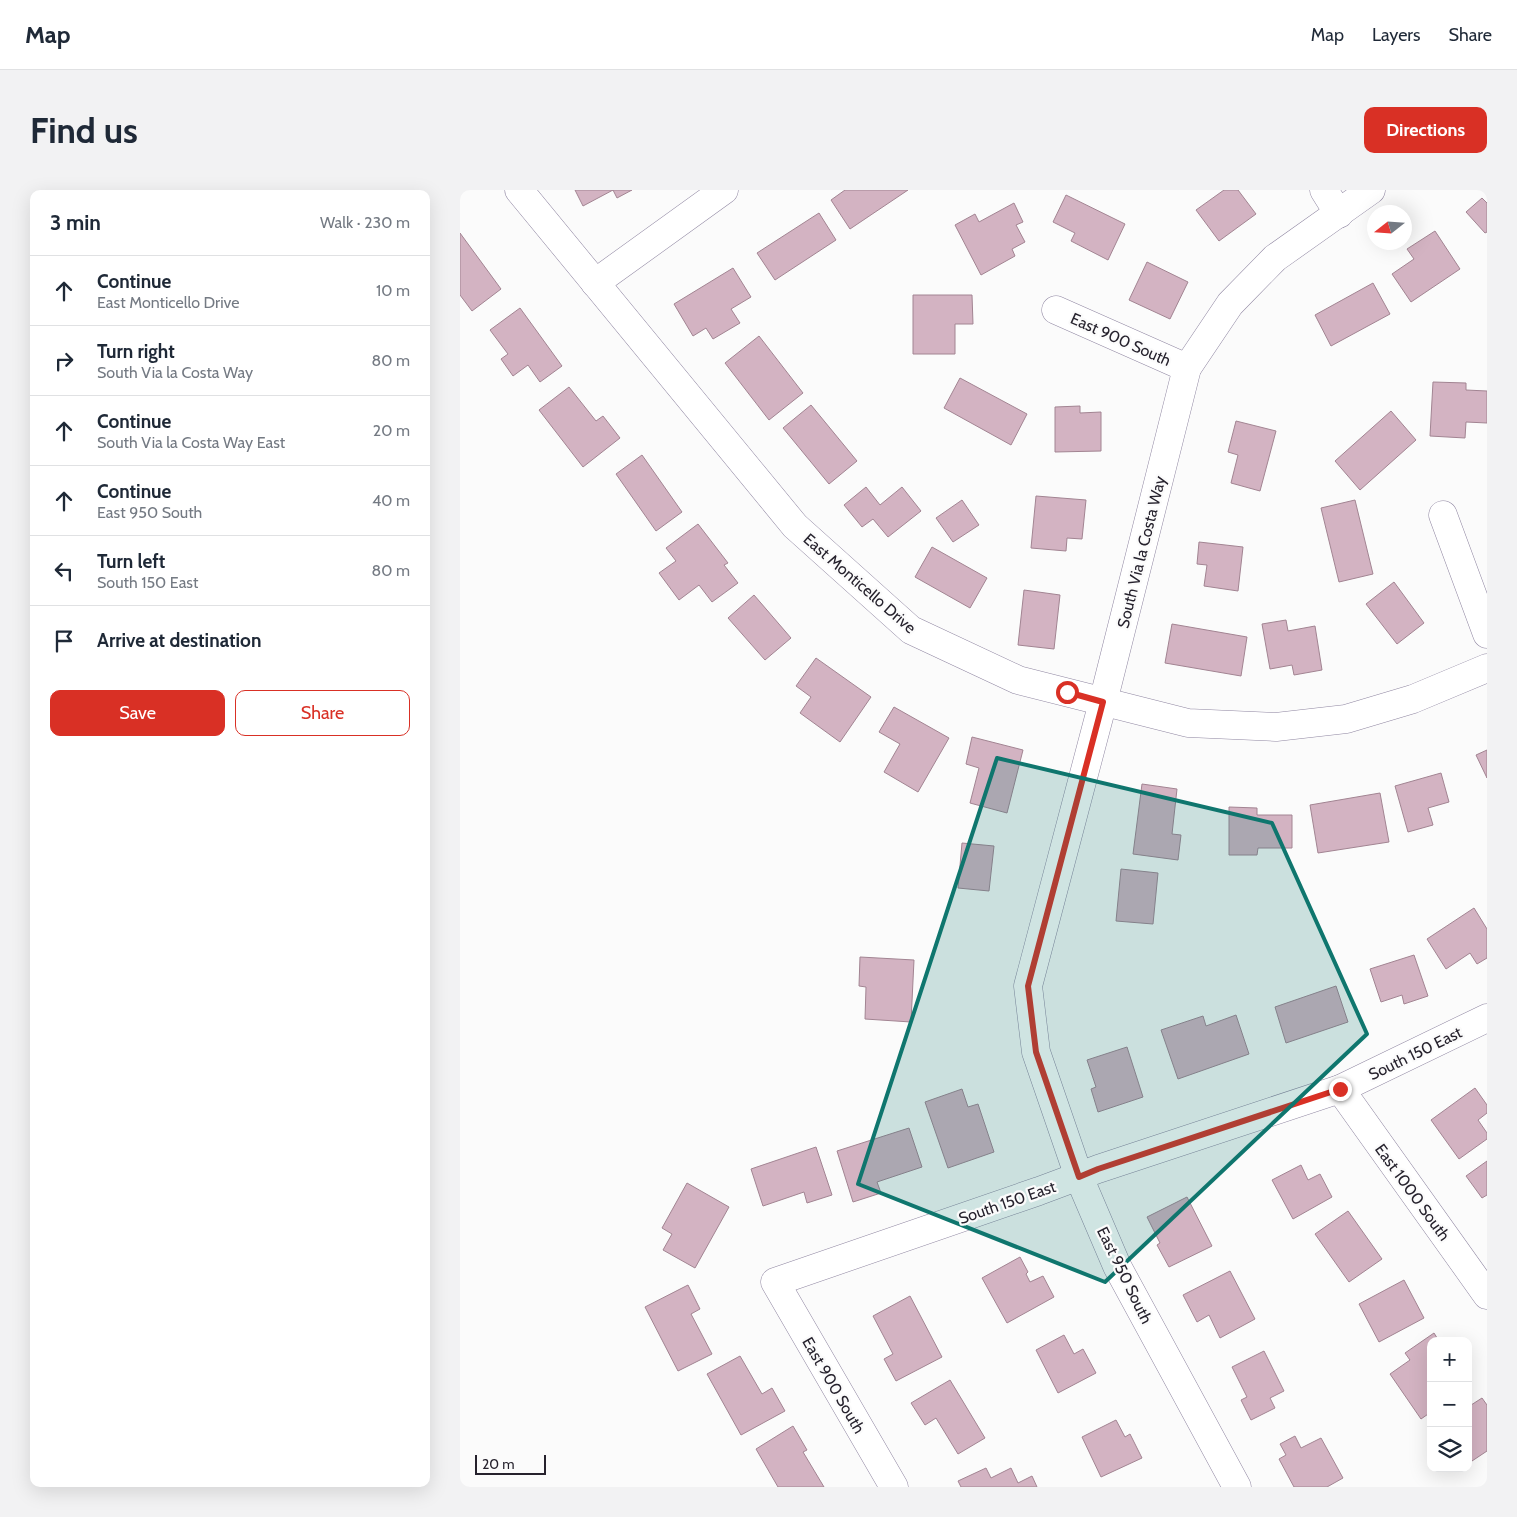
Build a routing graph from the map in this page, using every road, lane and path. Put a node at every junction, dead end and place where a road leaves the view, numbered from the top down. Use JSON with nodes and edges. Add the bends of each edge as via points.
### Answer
{"nodes":[{"id":1,"x":519,"y":190,"type":"edge"},
{"id":2,"x":724,"y":190,"type":"edge"},
{"id":3,"x":1324,"y":190,"type":"edge"},
{"id":4,"x":1371,"y":190,"type":"edge"},
{"id":5,"x":1339,"y":214,"type":"junction"},
{"id":6,"x":595,"y":282,"type":"junction"},
{"id":7,"x":1056,"y":310,"type":"dead end"},
{"id":8,"x":1187,"y":368,"type":"junction"},
{"id":9,"x":1443,"y":514,"type":"dead end"},
{"id":10,"x":1487,"y":634,"type":"edge"},
{"id":11,"x":1487,"y":668,"type":"edge"},
{"id":12,"x":1103,"y":702,"type":"junction"},
{"id":13,"x":1028,"y":986,"type":"joint"},
{"id":14,"x":1487,"y":1018,"type":"edge"},
{"id":15,"x":1340,"y":1089,"type":"junction"},
{"id":16,"x":1079,"y":1177,"type":"junction"},
{"id":17,"x":774,"y":1282,"type":"joint"},
{"id":18,"x":1487,"y":1295,"type":"edge"},
{"id":19,"x":894,"y":1487,"type":"edge"},
{"id":20,"x":1237,"y":1487,"type":"edge"}],
"edges":[{"from":1,"to":6,"type":"street","name":"East Monticello Drive"},
{"from":2,"to":6,"type":"street"},
{"from":3,"to":5,"type":"street"},
{"from":4,"to":5,"type":"street","name":"South Via la Costa Way"},
{"from":5,"to":8,"type":"street","name":"South Via la Costa Way","via":[[1275,258],[1230,304]]},
{"from":6,"to":12,"type":"street","name":"East Monticello Drive","via":[[795,526],[911,630],[1018,680]]},
{"from":7,"to":8,"type":"street","name":"East 900 South"},
{"from":8,"to":12,"type":"street","name":"South Via la Costa Way"},
{"from":9,"to":10,"type":"street"},
{"from":11,"to":12,"type":"street","name":"East Monticello Drive","via":[[1413,698],[1346,719],[1276,727],[1188,723]]},
{"from":12,"to":13,"type":"street","name":"South Via la Costa Way"},
{"from":13,"to":16,"type":"street","name":"East 950 South","via":[[1036,1052]]},
{"from":14,"to":15,"type":"street","name":"South 150 East"},
{"from":15,"to":16,"type":"street","name":"South 150 East"},
{"from":15,"to":18,"type":"street","name":"East 1000 South"},
{"from":16,"to":17,"type":"street","name":"South 150 East"},
{"from":16,"to":20,"type":"street","name":"East 950 South","via":[[1116,1266]]},
{"from":17,"to":19,"type":"street","name":"East 900 South"}]}
